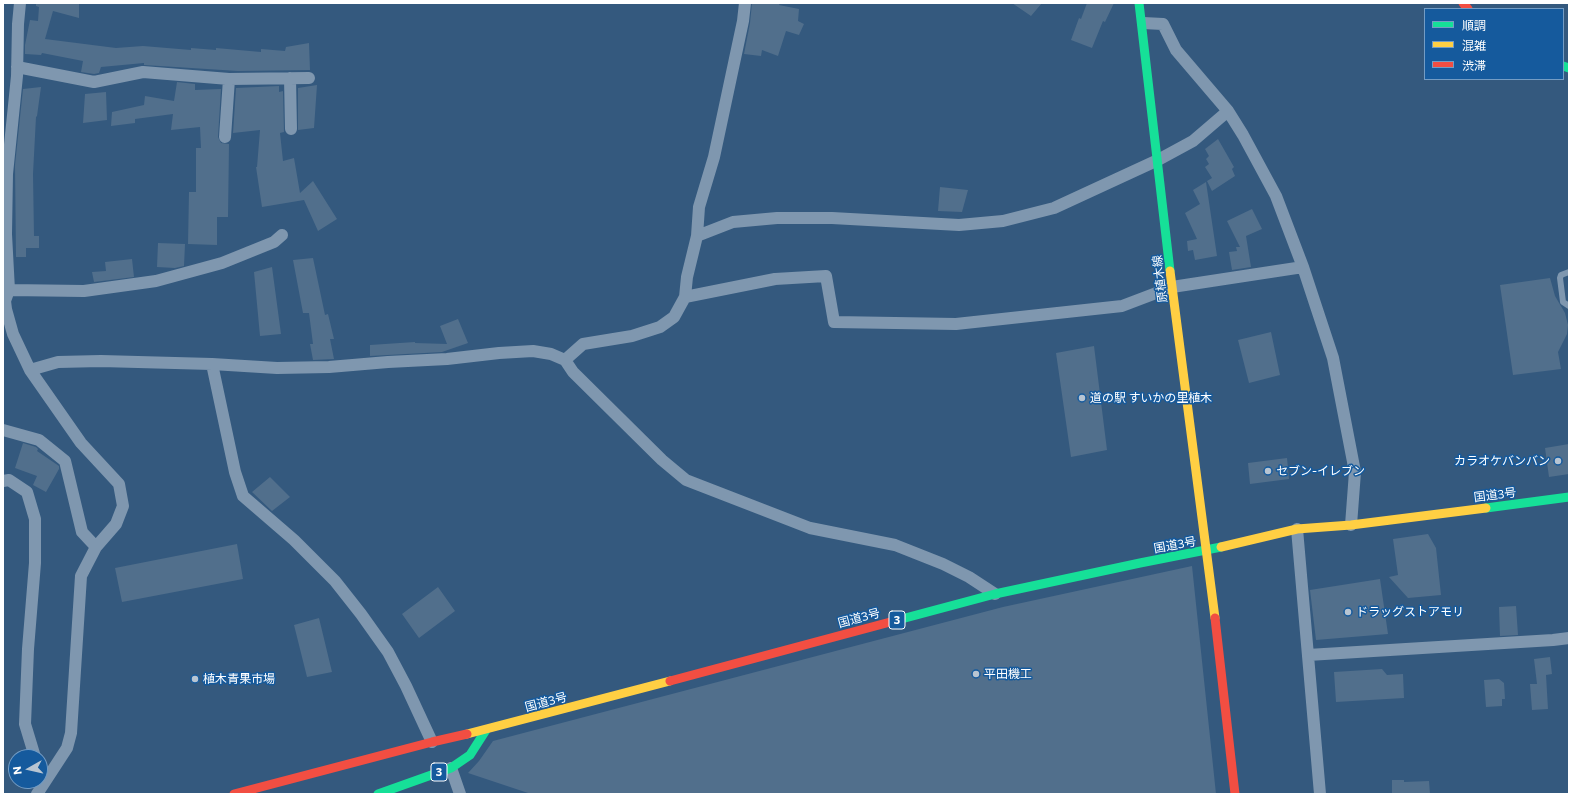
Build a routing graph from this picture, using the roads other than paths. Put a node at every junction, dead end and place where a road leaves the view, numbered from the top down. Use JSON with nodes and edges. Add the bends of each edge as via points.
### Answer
{"nodes":[{"id":1,"x":20,"y":3,"type":"edge"},
{"id":2,"x":745,"y":3,"type":"edge"},
{"id":3,"x":1140,"y":3,"type":"edge"},
{"id":4,"x":1143,"y":23,"type":"junction"},
{"id":5,"x":17,"y":67,"type":"junction"},
{"id":6,"x":290,"y":78,"type":"junction"},
{"id":7,"x":309,"y":78,"type":"dead end"},
{"id":8,"x":229,"y":79,"type":"junction"},
{"id":9,"x":1228,"y":111,"type":"junction"},
{"id":10,"x":291,"y":129,"type":"dead end"},
{"id":11,"x":224,"y":137,"type":"dead end"},
{"id":12,"x":1158,"y":160,"type":"junction"},
{"id":13,"x":282,"y":235,"type":"dead end"},
{"id":14,"x":696,"y":236,"type":"junction"},
{"id":15,"x":1303,"y":267,"type":"junction"},
{"id":16,"x":1569,"y":272,"type":"edge"},
{"id":17,"x":1172,"y":287,"type":"junction"},
{"id":18,"x":685,"y":296,"type":"junction"},
{"id":19,"x":6,"y":298,"type":"edge"},
{"id":20,"x":1569,"y":306,"type":"edge"},
{"id":21,"x":565,"y":360,"type":"junction"},
{"id":22,"x":212,"y":364,"type":"junction"},
{"id":23,"x":30,"y":370,"type":"junction"},
{"id":24,"x":3,"y":430,"type":"edge"},
{"id":25,"x":3,"y":481,"type":"edge"},
{"id":26,"x":1569,"y":497,"type":"edge"},
{"id":27,"x":1351,"y":526,"type":"junction"},
{"id":28,"x":1297,"y":529,"type":"junction"},
{"id":29,"x":96,"y":547,"type":"junction"},
{"id":30,"x":1207,"y":551,"type":"junction"},
{"id":31,"x":995,"y":594,"type":"junction"},
{"id":32,"x":1569,"y":638,"type":"edge"},
{"id":33,"x":1308,"y":655,"type":"junction"},
{"id":34,"x":486,"y":730,"type":"junction"},
{"id":35,"x":432,"y":742,"type":"junction"},
{"id":36,"x":33,"y":749,"type":"edge"},
{"id":37,"x":451,"y":768,"type":"junction"},
{"id":38,"x":48,"y":774,"type":"edge"},
{"id":39,"x":234,"y":794,"type":"edge"},
{"id":40,"x":378,"y":794,"type":"edge"},
{"id":41,"x":460,"y":794,"type":"edge"},
{"id":42,"x":1235,"y":794,"type":"edge"},
{"id":43,"x":1320,"y":794,"type":"edge"}],
"edges":[{"from":1,"to":5,"type":"street"},
{"from":2,"to":14,"type":"street","via":[[744,21],[714,157],[699,207]]},
{"from":3,"to":4,"type":"main road","name":"原植木線"},
{"from":4,"to":9,"type":"street","via":[[1163,24],[1176,50]]},
{"from":4,"to":12,"type":"main road","name":"原植木線"},
{"from":5,"to":8,"type":"street","via":[[94,82],[143,72]]},
{"from":5,"to":19,"type":"street","via":[[8,174]]},
{"from":6,"to":7,"type":"street"},
{"from":6,"to":8,"type":"street"},
{"from":6,"to":10,"type":"street"},
{"from":8,"to":11,"type":"street"},
{"from":9,"to":12,"type":"street","via":[[1194,141]]},
{"from":9,"to":15,"type":"street","via":[[1276,196]]},
{"from":12,"to":14,"type":"street","via":[[1054,208],[1003,221],[959,225],[832,218],[777,218],[733,222]]},
{"from":12,"to":17,"type":"main road","name":"原植木線"},
{"from":13,"to":19,"type":"street","via":[[274,242],[222,263],[156,281]]},
{"from":14,"to":18,"type":"street"},
{"from":15,"to":17,"type":"street"},
{"from":15,"to":27,"type":"street","via":[[1333,358],[1355,472]]},
{"from":16,"to":20,"type":"lane","via":[[1560,278],[1564,302]]},
{"from":17,"to":18,"type":"street","via":[[1122,306],[956,324],[834,322],[826,276],[774,279]]},
{"from":17,"to":30,"type":"main road","name":"原植木線"},
{"from":18,"to":21,"type":"street","via":[[674,317],[660,327],[632,336],[583,344]]},
{"from":19,"to":23,"type":"street","via":[[13,334]]},
{"from":21,"to":22,"type":"street","via":[[533,351],[329,367],[277,368]]},
{"from":21,"to":31,"type":"street","via":[[573,372],[662,460],[686,480],[810,528],[895,545],[943,564]]},
{"from":22,"to":23,"type":"street","via":[[58,362]]},
{"from":22,"to":35,"type":"street","via":[[234,472],[243,496],[294,540],[335,581],[361,614],[388,652]]},
{"from":23,"to":29,"type":"street","via":[[81,443],[119,484],[123,506],[116,524]]},
{"from":24,"to":29,"type":"street","via":[[39,440],[65,461],[82,532]]},
{"from":25,"to":36,"type":"street","via":[[9,480],[27,492],[35,519],[35,563],[25,724]]},
{"from":26,"to":27,"type":"main road","name":"国道3号","number":"3"},
{"from":27,"to":28,"type":"main road","name":"国道3号","number":"3"},
{"from":28,"to":30,"type":"main road","name":"国道3号","number":"3"},
{"from":28,"to":33,"type":"street"},
{"from":29,"to":38,"type":"street","via":[[82,576],[71,733],[67,748]]},
{"from":30,"to":31,"type":"main road","name":"国道3号","number":"3"},
{"from":30,"to":42,"type":"main road","name":"原植木線"},
{"from":31,"to":34,"type":"main road","name":"国道3号","number":"3"},
{"from":32,"to":33,"type":"street"},
{"from":33,"to":43,"type":"street"},
{"from":34,"to":35,"type":"main road","name":"国道3号","number":"3"},
{"from":34,"to":37,"type":"main road","number":"3","via":[[470,755]]},
{"from":35,"to":39,"type":"main road","name":"国道3号","number":"3"},
{"from":37,"to":40,"type":"main road","number":"3"},
{"from":37,"to":41,"type":"street"}]}
